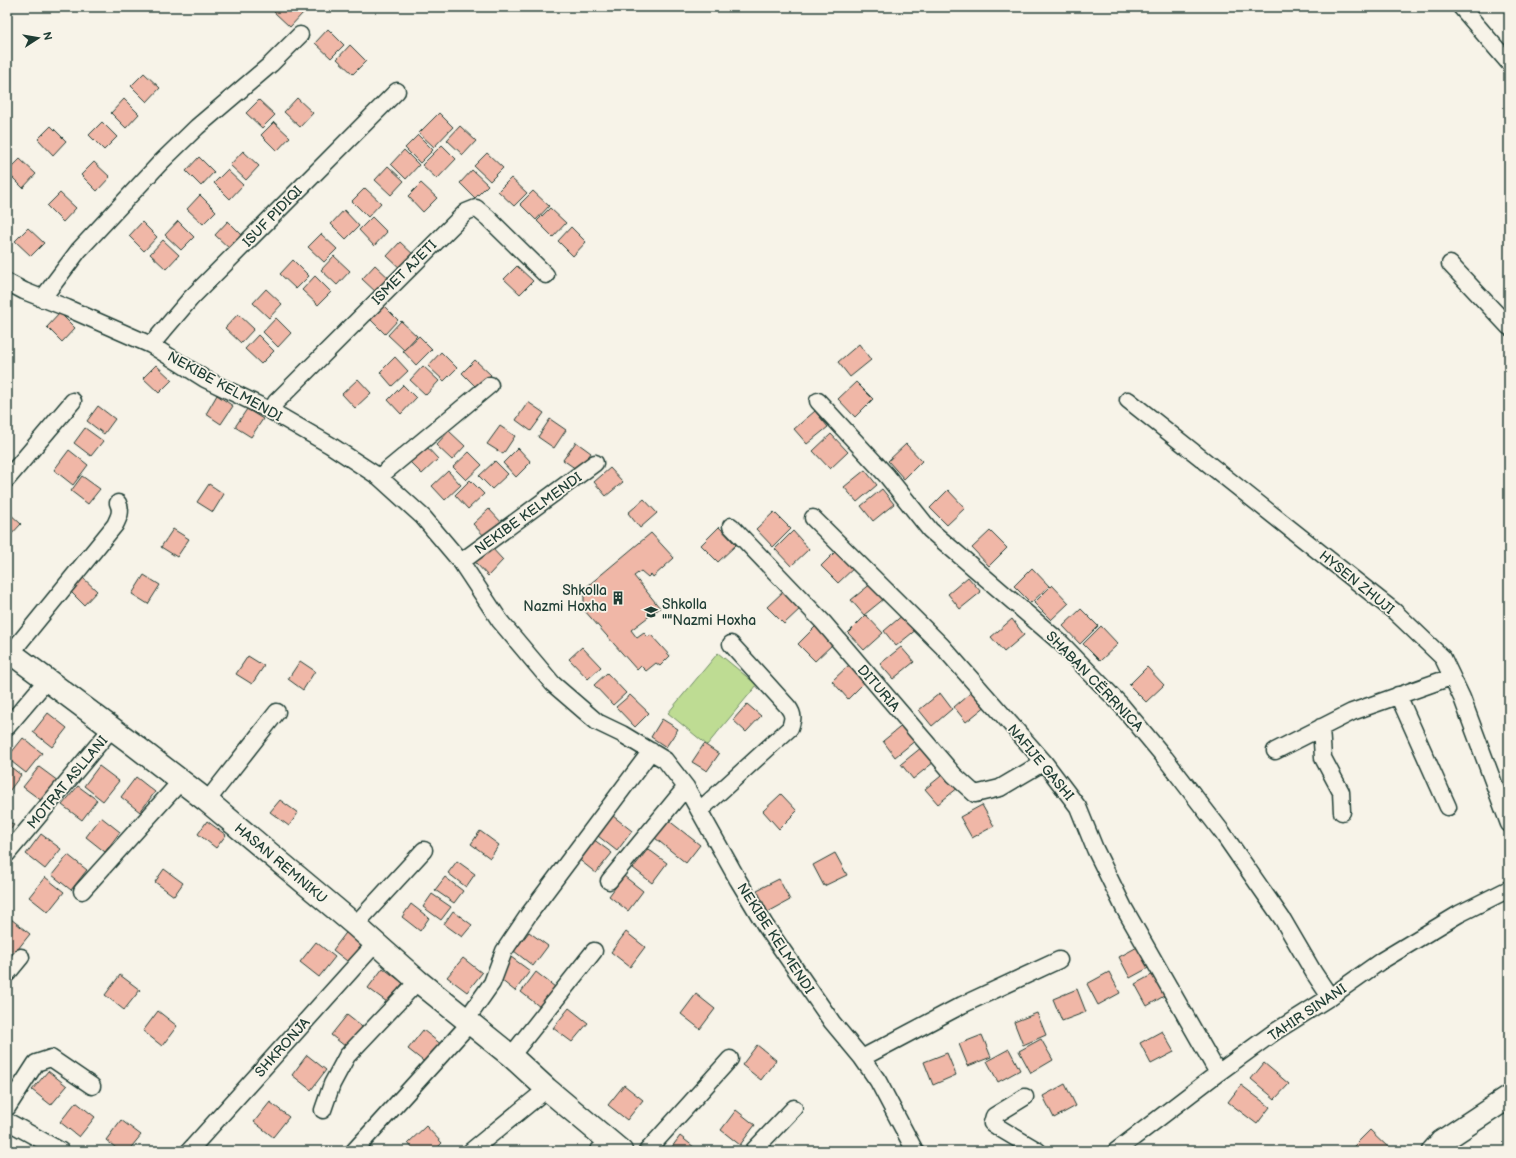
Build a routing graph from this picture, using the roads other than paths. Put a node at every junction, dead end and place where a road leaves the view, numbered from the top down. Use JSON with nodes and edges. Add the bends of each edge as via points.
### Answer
{"nodes":[{"id":1,"x":1461,"y":7,"type":"edge"},
{"id":2,"x":300,"y":36,"type":"dead end"},
{"id":3,"x":1509,"y":63,"type":"edge"},
{"id":4,"x":397,"y":91,"type":"dead end"},
{"id":5,"x":1450,"y":264,"type":"dead end"},
{"id":6,"x":546,"y":275,"type":"dead end"},
{"id":7,"x":7,"y":282,"type":"edge"},
{"id":8,"x":42,"y":299,"type":"junction"},
{"id":9,"x":1509,"y":328,"type":"edge"},
{"id":10,"x":151,"y":345,"type":"junction"},
{"id":11,"x":490,"y":385,"type":"dead end"},
{"id":12,"x":1128,"y":400,"type":"dead end"},
{"id":13,"x":73,"y":401,"type":"dead end"},
{"id":14,"x":818,"y":401,"type":"dead end"},
{"id":15,"x":271,"y":411,"type":"junction"},
{"id":16,"x":595,"y":463,"type":"dead end"},
{"id":17,"x":379,"y":477,"type":"junction"},
{"id":18,"x":7,"y":479,"type":"edge"},
{"id":19,"x":118,"y":503,"type":"dead end"},
{"id":20,"x":813,"y":518,"type":"dead end"},
{"id":21,"x":731,"y":526,"type":"dead end"},
{"id":22,"x":461,"y":562,"type":"junction"},
{"id":23,"x":731,"y":644,"type":"dead end"},
{"id":24,"x":9,"y":652,"type":"edge"},
{"id":25,"x":1452,"y":677,"type":"junction"},
{"id":26,"x":47,"y":680,"type":"junction"},
{"id":27,"x":1398,"y":696,"type":"junction"},
{"id":28,"x":277,"y":712,"type":"dead end"},
{"id":29,"x":7,"y":728,"type":"edge"},
{"id":30,"x":112,"y":728,"type":"junction"},
{"id":31,"x":1321,"y":728,"type":"junction"},
{"id":32,"x":651,"y":750,"type":"junction"},
{"id":33,"x":1275,"y":751,"type":"dead end"},
{"id":34,"x":1044,"y":762,"type":"junction"},
{"id":35,"x":181,"y":781,"type":"junction"},
{"id":36,"x":686,"y":786,"type":"junction"},
{"id":37,"x":207,"y":801,"type":"junction"},
{"id":38,"x":1448,"y":807,"type":"dead end"},
{"id":39,"x":700,"y":810,"type":"junction"},
{"id":40,"x":1342,"y":812,"type":"dead end"},
{"id":41,"x":1509,"y":824,"type":"edge"},
{"id":42,"x":424,"y":850,"type":"dead end"},
{"id":43,"x":7,"y":854,"type":"edge"},
{"id":44,"x":609,"y":881,"type":"dead end"},
{"id":45,"x":1509,"y":889,"type":"edge"},
{"id":46,"x":82,"y":890,"type":"dead end"},
{"id":47,"x":354,"y":925,"type":"junction"},
{"id":48,"x":375,"y":944,"type":"junction"},
{"id":49,"x":594,"y":951,"type":"dead end"},
{"id":50,"x":22,"y":957,"type":"dead end"},
{"id":51,"x":1060,"y":960,"type":"dead end"},
{"id":52,"x":7,"y":974,"type":"edge"},
{"id":53,"x":418,"y":981,"type":"junction"},
{"id":54,"x":1330,"y":997,"type":"junction"},
{"id":55,"x":468,"y":1021,"type":"junction"},
{"id":56,"x":512,"y":1056,"type":"junction"},
{"id":57,"x":862,"y":1058,"type":"junction"},
{"id":58,"x":730,"y":1059,"type":"dead end"},
{"id":59,"x":1218,"y":1073,"type":"junction"},
{"id":60,"x":92,"y":1086,"type":"dead end"},
{"id":61,"x":547,"y":1089,"type":"junction"},
{"id":62,"x":1025,"y":1097,"type":"dead end"},
{"id":63,"x":1509,"y":1097,"type":"edge"},
{"id":64,"x":7,"y":1108,"type":"edge"},
{"id":65,"x":794,"y":1108,"type":"dead end"},
{"id":66,"x":323,"y":1110,"type":"dead end"},
{"id":67,"x":7,"y":1120,"type":"edge"},
{"id":68,"x":610,"y":1148,"type":"edge"},
{"id":69,"x":61,"y":1151,"type":"edge"},
{"id":70,"x":189,"y":1151,"type":"edge"},
{"id":71,"x":354,"y":1151,"type":"edge"},
{"id":72,"x":470,"y":1151,"type":"edge"},
{"id":73,"x":647,"y":1151,"type":"edge"},
{"id":74,"x":753,"y":1151,"type":"edge"},
{"id":75,"x":915,"y":1151,"type":"edge"},
{"id":76,"x":1038,"y":1151,"type":"edge"},
{"id":77,"x":1116,"y":1151,"type":"edge"},
{"id":78,"x":1433,"y":1151,"type":"edge"}],
"edges":[{"from":1,"to":3,"type":"street"},
{"from":2,"to":8,"type":"street","via":[[197,127],[162,162],[79,250]]},
{"from":4,"to":10,"type":"street","name":"ISUF PIDIQI","via":[[191,298]]},
{"from":5,"to":9,"type":"street"},
{"from":6,"to":15,"type":"street","name":"ISMET AJETI","via":[[476,208],[466,212],[276,402]]},
{"from":7,"to":8,"type":"street","name":"NEKIBE KELMENDI"},
{"from":8,"to":10,"type":"street","name":"NEKIBE KELMENDI"},
{"from":10,"to":15,"type":"street","name":"NEKIBE KELMENDI","via":[[205,379]]},
{"from":11,"to":17,"type":"street"},
{"from":12,"to":25,"type":"street","name":"HYSEN ZHUJI","via":[[1395,612],[1443,658]]},
{"from":13,"to":18,"type":"street"},
{"from":14,"to":54,"type":"street","name":"SHABAN CËRRNICA","via":[[887,476],[930,530],[1061,643],[1121,705],[1222,832],[1283,920]]},
{"from":15,"to":17,"type":"street","name":"NEKIBE KELMENDI"},
{"from":16,"to":22,"type":"street","name":"NEKIBE KELMENDI"},
{"from":17,"to":22,"type":"street","name":"NEKIBE KELMENDI","via":[[423,517]]},
{"from":19,"to":24,"type":"street","via":[[120,516],[115,525]]},
{"from":20,"to":34,"type":"street","name":"NAFIJE GASHI","via":[[942,646]]},
{"from":21,"to":34,"type":"street","name":"DITURIA","via":[[823,622],[954,775],[975,794],[1000,788]]},
{"from":22,"to":32,"type":"street","name":"NEKIBE KELMENDI","via":[[500,621],[554,684],[597,722]]},
{"from":23,"to":39,"type":"street","via":[[793,713],[793,720],[790,728]]},
{"from":24,"to":26,"type":"street","name":"HASAN REMNIKU"},
{"from":25,"to":27,"type":"street"},
{"from":25,"to":41,"type":"street","name":"HYSEN ZHUJI"},
{"from":26,"to":29,"type":"street"},
{"from":26,"to":30,"type":"street","name":"HASAN REMNIKU"},
{"from":27,"to":31,"type":"street","via":[[1352,712]]},
{"from":27,"to":38,"type":"street"},
{"from":28,"to":37,"type":"street"},
{"from":30,"to":35,"type":"street","name":"HASAN REMNIKU"},
{"from":30,"to":43,"type":"street","name":"MOTRAT ASLLANI"},
{"from":31,"to":33,"type":"street"},
{"from":31,"to":40,"type":"street","via":[[1323,758],[1341,792]]},
{"from":32,"to":36,"type":"street","name":"NEKIBE KELMENDI","via":[[665,760]]},
{"from":32,"to":55,"type":"street","via":[[504,951],[492,983]]},
{"from":34,"to":59,"type":"street","name":"NAFIJE GASHI","via":[[1078,807],[1124,908]]},
{"from":35,"to":37,"type":"street","name":"HASAN REMNIKU"},
{"from":35,"to":46,"type":"street"},
{"from":36,"to":39,"type":"street","name":"NEKIBE KELMENDI"},
{"from":36,"to":44,"type":"street"},
{"from":37,"to":47,"type":"street","name":"HASAN REMNIKU"},
{"from":39,"to":57,"type":"street","name":"NEKIBE KELMENDI","via":[[765,925],[832,1022]]},
{"from":42,"to":47,"type":"street"},
{"from":45,"to":54,"type":"street","name":"TAHIR SINANI","via":[[1459,914],[1382,961]]},
{"from":47,"to":48,"type":"street","name":"HASAN REMNIKU"},
{"from":48,"to":53,"type":"street","name":"HASAN REMNIKU"},
{"from":48,"to":70,"type":"street","name":"SHKRONJA"},
{"from":49,"to":56,"type":"street"},
{"from":50,"to":52,"type":"street"},
{"from":51,"to":57,"type":"street","via":[[962,1005]]},
{"from":53,"to":55,"type":"street","name":"HASAN REMNIKU"},
{"from":53,"to":66,"type":"street","via":[[347,1056],[332,1084]]},
{"from":54,"to":59,"type":"street","name":"TAHIR SINANI"},
{"from":55,"to":56,"type":"street","name":"HASAN REMNIKU"},
{"from":55,"to":71,"type":"street"},
{"from":56,"to":61,"type":"street","name":"HASAN REMNIKU"},
{"from":57,"to":75,"type":"street","name":"NEKIBE KELMENDI","via":[[881,1087]]},
{"from":58,"to":73,"type":"street"},
{"from":59,"to":77,"type":"street","name":"TAHIR SINANI"},
{"from":60,"to":64,"type":"street","via":[[51,1058],[36,1063]]},
{"from":61,"to":68,"type":"street","name":"HASAN REMNIKU"},
{"from":61,"to":72,"type":"street"},
{"from":62,"to":76,"type":"street","via":[[994,1116],[992,1123]]},
{"from":63,"to":78,"type":"street","via":[[1441,1142]]},
{"from":65,"to":74,"type":"street"},
{"from":67,"to":69,"type":"street"}]}
